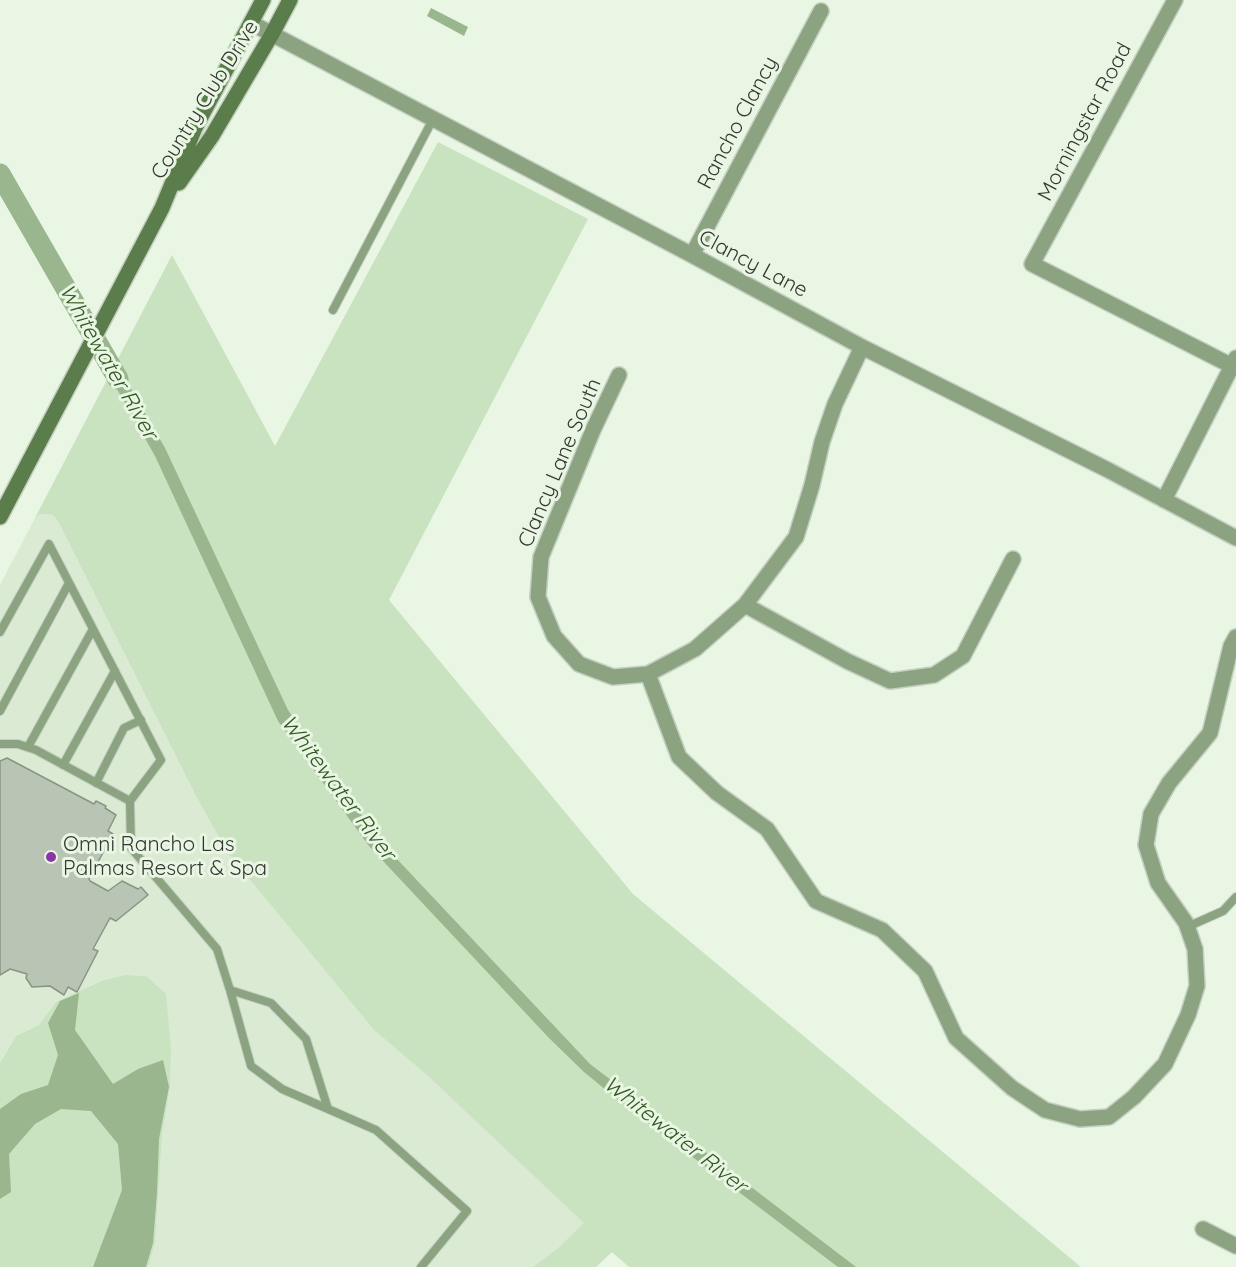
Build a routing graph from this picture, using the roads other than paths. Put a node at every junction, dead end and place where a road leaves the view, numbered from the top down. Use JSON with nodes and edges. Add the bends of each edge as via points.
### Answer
{"nodes":[{"id":1,"x":263,"y":0,"type":"edge"},
{"id":2,"x":290,"y":0,"type":"edge"},
{"id":3,"x":1175,"y":0,"type":"edge"},
{"id":4,"x":821,"y":11,"type":"dead end"},
{"id":5,"x":251,"y":23,"type":"junction"},
{"id":6,"x":272,"y":34,"type":"junction"},
{"id":7,"x":433,"y":119,"type":"junction"},
{"id":8,"x":162,"y":208,"type":"junction"},
{"id":9,"x":692,"y":255,"type":"junction"},
{"id":10,"x":333,"y":310,"type":"dead end"},
{"id":11,"x":862,"y":347,"type":"junction"},
{"id":12,"x":1235,"y":364,"type":"edge"},
{"id":13,"x":620,"y":375,"type":"dead end"},
{"id":14,"x":1164,"y":500,"type":"junction"},
{"id":15,"x":0,"y":517,"type":"edge"},
{"id":16,"x":1236,"y":538,"type":"edge"},
{"id":17,"x":1013,"y":559,"type":"dead end"},
{"id":18,"x":69,"y":583,"type":"junction"},
{"id":19,"x":745,"y":605,"type":"junction"},
{"id":20,"x":93,"y":629,"type":"junction"},
{"id":21,"x":0,"y":632,"type":"edge"},
{"id":22,"x":1236,"y":637,"type":"edge"},
{"id":23,"x":115,"y":671,"type":"junction"},
{"id":24,"x":648,"y":674,"type":"junction"},
{"id":25,"x":0,"y":711,"type":"edge"},
{"id":26,"x":141,"y":720,"type":"junction"},
{"id":27,"x":0,"y":744,"type":"edge"},
{"id":28,"x":28,"y":747,"type":"junction"},
{"id":29,"x":63,"y":765,"type":"junction"},
{"id":30,"x":96,"y":783,"type":"junction"},
{"id":31,"x":130,"y":801,"type":"junction"},
{"id":32,"x":1236,"y":897,"type":"edge"},
{"id":33,"x":1187,"y":927,"type":"junction"},
{"id":34,"x":230,"y":990,"type":"junction"},
{"id":35,"x":328,"y":1109,"type":"junction"},
{"id":36,"x":1203,"y":1229,"type":"dead end"},
{"id":37,"x":1236,"y":1246,"type":"edge"},
{"id":38,"x":421,"y":1267,"type":"edge"}],
"edges":[{"from":1,"to":5,"type":"main road","name":"Country Club Drive"},
{"from":2,"to":6,"type":"main road","name":"Country Club Drive"},
{"from":3,"to":12,"type":"street","name":"Morningstar Road","via":[[1032,264]]},
{"from":4,"to":9,"type":"street","name":"Rancho Clancy"},
{"from":5,"to":6,"type":"street","name":"Clancy Lane"},
{"from":5,"to":8,"type":"main road","name":"Country Club Drive","via":[[195,128]]},
{"from":6,"to":7,"type":"street","name":"Clancy Lane"},
{"from":6,"to":8,"type":"main road","name":"Country Club Drive","via":[[212,136]]},
{"from":7,"to":9,"type":"street","name":"Clancy Lane"},
{"from":7,"to":10,"type":"lane"},
{"from":8,"to":15,"type":"main road"},
{"from":9,"to":11,"type":"street","name":"Clancy Lane"},
{"from":11,"to":14,"type":"street","name":"Clancy Lane"},
{"from":11,"to":19,"type":"street","name":"Clancy Lane South","via":[[835,404],[796,537]]},
{"from":12,"to":14,"type":"street"},
{"from":13,"to":24,"type":"street","name":"Clancy Lane South","via":[[541,557],[538,597],[554,636],[579,664],[613,677]]},
{"from":14,"to":16,"type":"street","name":"Clancy Lane"},
{"from":17,"to":19,"type":"street","via":[[963,656],[934,675],[890,681]]},
{"from":18,"to":20,"type":"lane"},
{"from":18,"to":21,"type":"lane","via":[[49,544]]},
{"from":18,"to":25,"type":"lane"},
{"from":19,"to":24,"type":"street","name":"Clancy Lane South","via":[[695,649]]},
{"from":20,"to":23,"type":"lane"},
{"from":20,"to":28,"type":"lane"},
{"from":22,"to":33,"type":"street","via":[[1210,732],[1169,783],[1151,814],[1146,845],[1158,883]]},
{"from":23,"to":26,"type":"lane"},
{"from":23,"to":29,"type":"lane"},
{"from":24,"to":33,"type":"street","via":[[679,757],[717,793],[767,829],[816,901],[882,930],[926,971],[956,1038],[1012,1088],[1046,1110],[1080,1119],[1109,1117],[1165,1064],[1197,986],[1195,948]]},
{"from":26,"to":30,"type":"lane","via":[[124,729]]},
{"from":26,"to":31,"type":"lane","via":[[161,760]]},
{"from":27,"to":28,"type":"lane"},
{"from":28,"to":29,"type":"lane"},
{"from":29,"to":30,"type":"lane"},
{"from":30,"to":31,"type":"lane"},
{"from":31,"to":34,"type":"lane","via":[[131,848],[217,949]]},
{"from":32,"to":33,"type":"lane","via":[[1223,911]]},
{"from":34,"to":35,"type":"lane","via":[[271,1003],[306,1039]]},
{"from":34,"to":35,"type":"lane","via":[[251,1066],[282,1089]]},
{"from":35,"to":38,"type":"lane","via":[[376,1130],[467,1211]]},
{"from":36,"to":37,"type":"street"}]}
